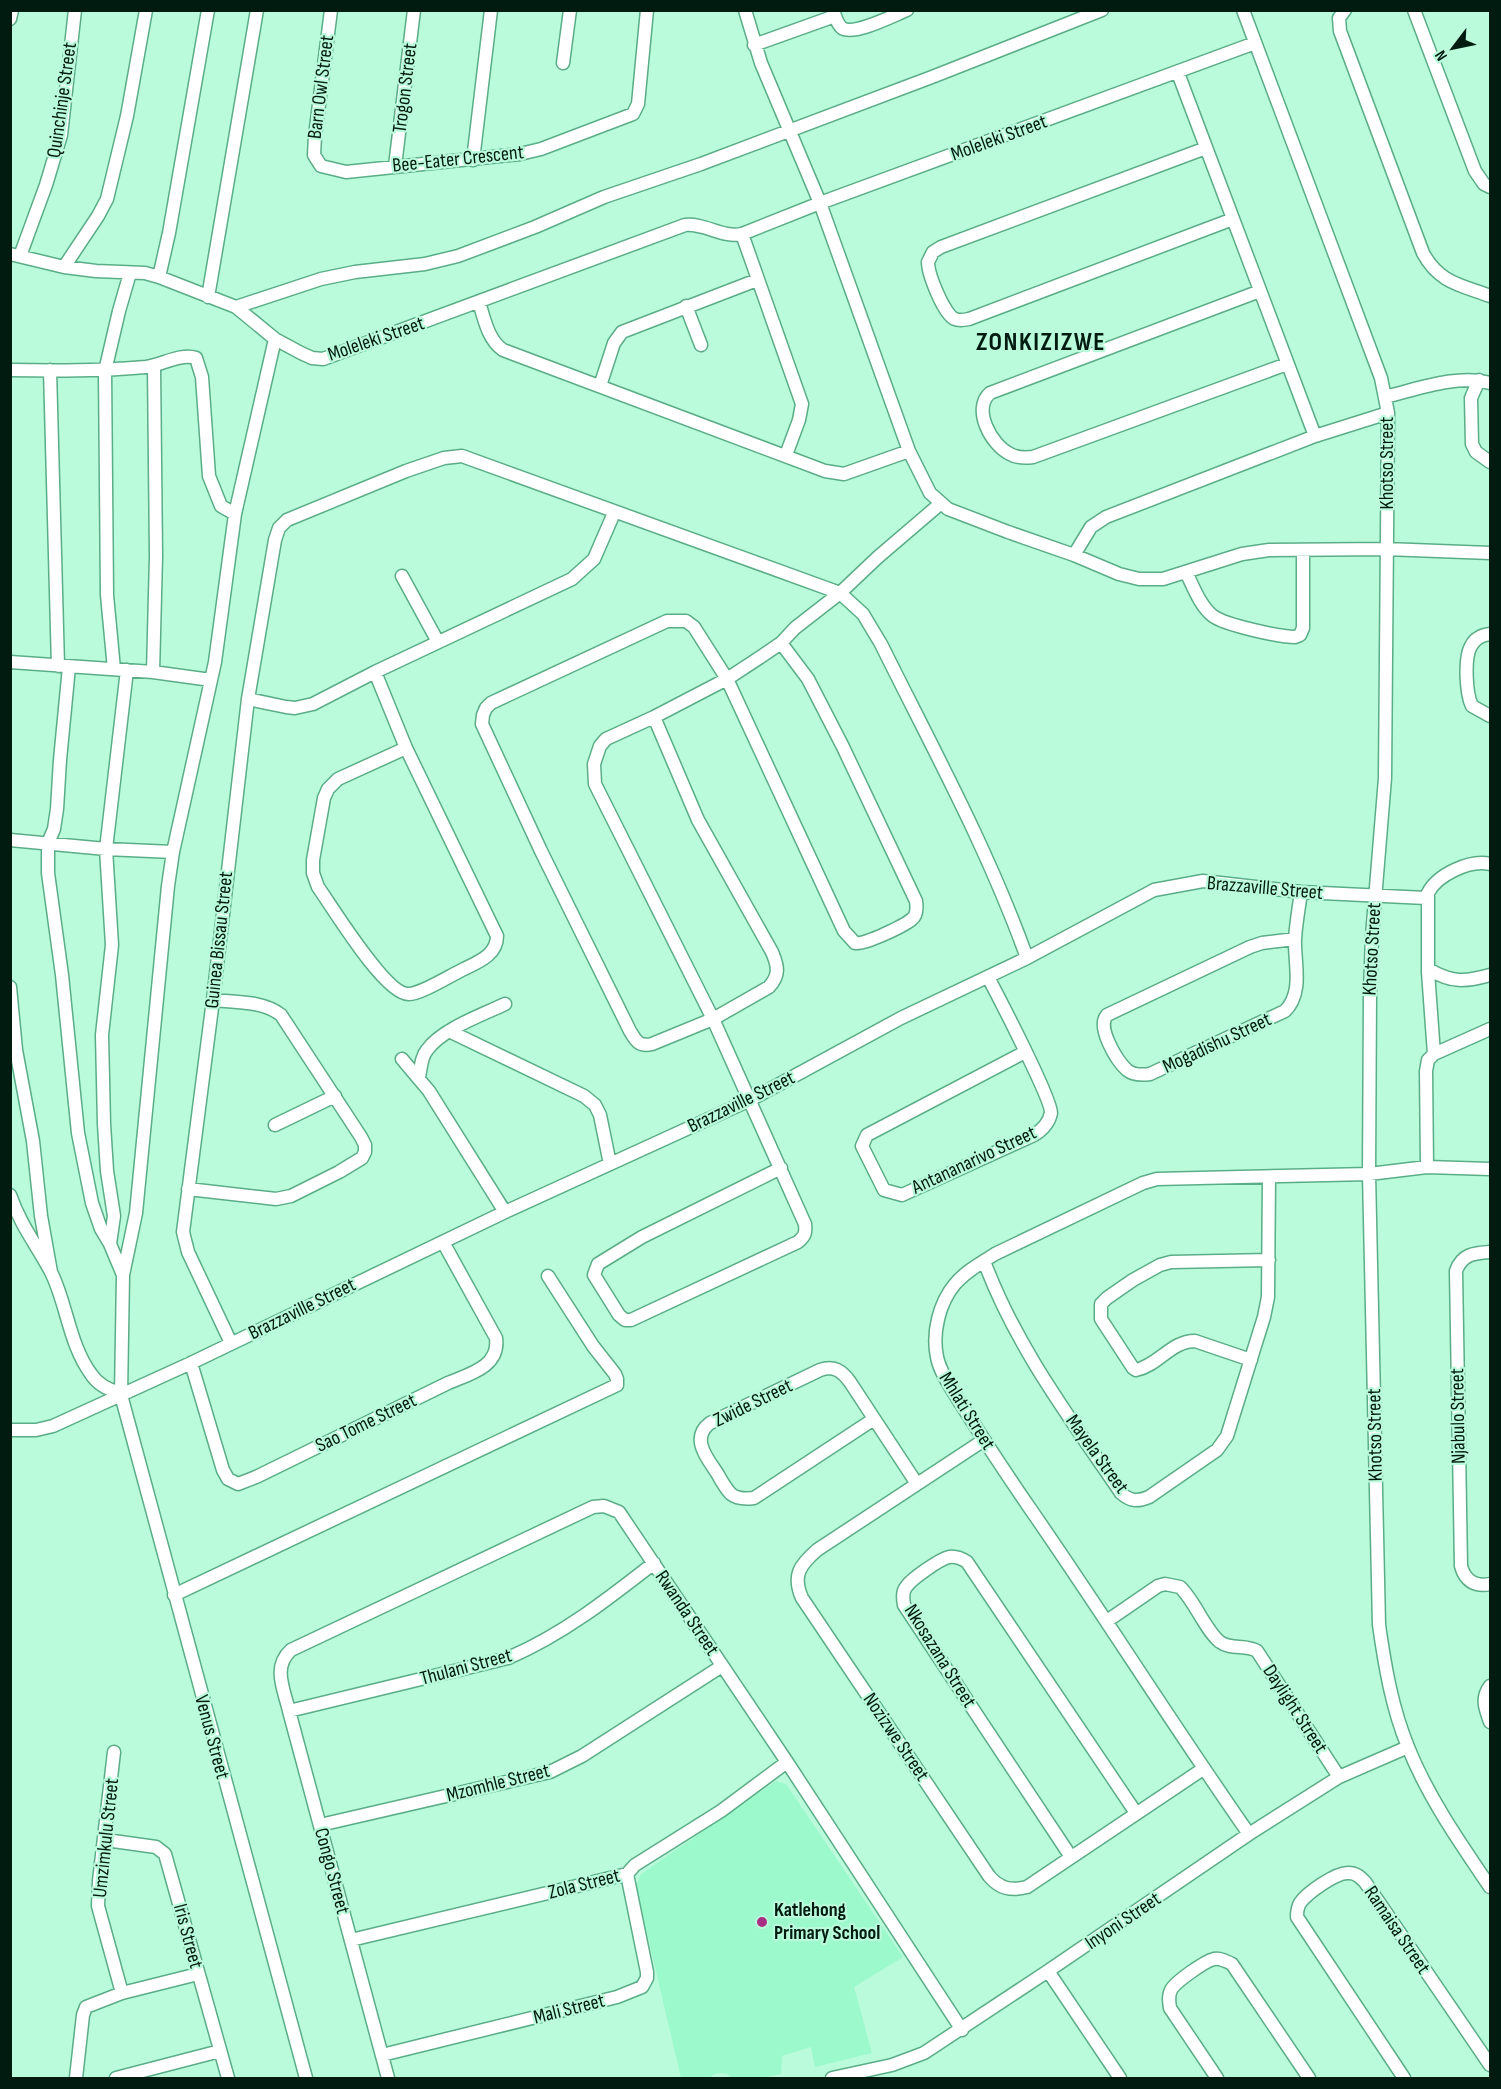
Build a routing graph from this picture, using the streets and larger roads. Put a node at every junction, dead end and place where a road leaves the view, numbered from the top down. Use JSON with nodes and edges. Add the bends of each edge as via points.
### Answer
{"nodes":[{"id":1,"x":12,"y":10,"type":"edge"},
{"id":2,"x":75,"y":10,"type":"edge"},
{"id":3,"x":146,"y":10,"type":"edge"},
{"id":4,"x":208,"y":10,"type":"edge"},
{"id":5,"x":257,"y":10,"type":"edge"},
{"id":6,"x":331,"y":10,"type":"edge"},
{"id":7,"x":414,"y":10,"type":"edge"},
{"id":8,"x":491,"y":10,"type":"edge"},
{"id":9,"x":570,"y":10,"type":"edge"},
{"id":10,"x":647,"y":10,"type":"edge"},
{"id":11,"x":745,"y":10,"type":"edge"},
{"id":12,"x":907,"y":10,"type":"edge"},
{"id":13,"x":1102,"y":10,"type":"edge"},
{"id":14,"x":1243,"y":10,"type":"edge"},
{"id":15,"x":1345,"y":10,"type":"edge"},
{"id":16,"x":1414,"y":10,"type":"edge"},
{"id":17,"x":834,"y":13,"type":"edge"},
{"id":18,"x":10,"y":19,"type":"edge"},
{"id":19,"x":1255,"y":43,"type":"junction"},
{"id":20,"x":754,"y":45,"type":"junction"},
{"id":21,"x":563,"y":63,"type":"dead end"},
{"id":22,"x":1178,"y":73,"type":"junction"},
{"id":23,"x":790,"y":130,"type":"junction"},
{"id":24,"x":1206,"y":148,"type":"junction"},
{"id":25,"x":474,"y":160,"type":"junction"},
{"id":26,"x":318,"y":164,"type":"joint"},
{"id":27,"x":396,"y":166,"type":"junction"},
{"id":28,"x":1491,"y":187,"type":"edge"},
{"id":29,"x":820,"y":203,"type":"junction"},
{"id":30,"x":1233,"y":219,"type":"junction"},
{"id":31,"x":742,"y":234,"type":"junction"},
{"id":32,"x":15,"y":255,"type":"edge"},
{"id":33,"x":64,"y":267,"type":"junction"},
{"id":34,"x":130,"y":273,"type":"junction"},
{"id":35,"x":159,"y":277,"type":"junction"},
{"id":36,"x":757,"y":280,"type":"junction"},
{"id":37,"x":1260,"y":291,"type":"junction"},
{"id":38,"x":1491,"y":296,"type":"edge"},
{"id":39,"x":208,"y":297,"type":"junction"},
{"id":40,"x":479,"y":302,"type":"junction"},
{"id":41,"x":686,"y":306,"type":"junction"},
{"id":42,"x":236,"y":307,"type":"junction"},
{"id":43,"x":275,"y":339,"type":"junction"},
{"id":44,"x":701,"y":345,"type":"dead end"},
{"id":45,"x":1287,"y":364,"type":"junction"},
{"id":46,"x":154,"y":366,"type":"junction"},
{"id":47,"x":10,"y":370,"type":"edge"},
{"id":48,"x":50,"y":370,"type":"junction"},
{"id":49,"x":105,"y":371,"type":"junction"},
{"id":50,"x":1485,"y":381,"type":"edge"},
{"id":51,"x":600,"y":386,"type":"junction"},
{"id":52,"x":1385,"y":397,"type":"junction"},
{"id":53,"x":1388,"y":412,"type":"junction"},
{"id":54,"x":1315,"y":436,"type":"junction"},
{"id":55,"x":909,"y":451,"type":"junction"},
{"id":56,"x":786,"y":455,"type":"junction"},
{"id":57,"x":1491,"y":462,"type":"edge"},
{"id":58,"x":940,"y":504,"type":"junction"},
{"id":59,"x":614,"y":513,"type":"junction"},
{"id":60,"x":235,"y":514,"type":"junction"},
{"id":61,"x":1386,"y":549,"type":"junction"},
{"id":62,"x":1303,"y":550,"type":"junction"},
{"id":63,"x":1491,"y":552,"type":"edge"},
{"id":64,"x":1074,"y":555,"type":"junction"},
{"id":65,"x":1186,"y":572,"type":"junction"},
{"id":66,"x":402,"y":576,"type":"dead end"},
{"id":67,"x":840,"y":593,"type":"junction"},
{"id":68,"x":1491,"y":634,"type":"edge"},
{"id":69,"x":438,"y":642,"type":"junction"},
{"id":70,"x":781,"y":643,"type":"junction"},
{"id":71,"x":10,"y":662,"type":"edge"},
{"id":72,"x":63,"y":666,"type":"junction"},
{"id":73,"x":114,"y":669,"type":"junction"},
{"id":74,"x":127,"y":670,"type":"junction"},
{"id":75,"x":153,"y":672,"type":"junction"},
{"id":76,"x":375,"y":672,"type":"junction"},
{"id":77,"x":727,"y":679,"type":"junction"},
{"id":78,"x":211,"y":680,"type":"junction"},
{"id":79,"x":248,"y":699,"type":"junction"},
{"id":80,"x":1491,"y":716,"type":"edge"},
{"id":81,"x":654,"y":717,"type":"junction"},
{"id":82,"x":406,"y":748,"type":"junction"},
{"id":83,"x":10,"y":840,"type":"edge"},
{"id":84,"x":48,"y":843,"type":"junction"},
{"id":85,"x":106,"y":849,"type":"junction"},
{"id":86,"x":173,"y":852,"type":"junction"},
{"id":87,"x":1491,"y":864,"type":"edge"},
{"id":88,"x":1301,"y":892,"type":"junction"},
{"id":89,"x":1375,"y":896,"type":"junction"},
{"id":90,"x":1426,"y":898,"type":"junction"},
{"id":91,"x":1295,"y":939,"type":"junction"},
{"id":92,"x":1027,"y":958,"type":"junction"},
{"id":93,"x":1428,"y":969,"type":"junction"},
{"id":94,"x":1491,"y":975,"type":"edge"},
{"id":95,"x":988,"y":977,"type":"junction"},
{"id":96,"x":10,"y":987,"type":"edge"},
{"id":97,"x":213,"y":1000,"type":"junction"},
{"id":98,"x":505,"y":1004,"type":"dead end"},
{"id":99,"x":713,"y":1019,"type":"junction"},
{"id":100,"x":1491,"y":1029,"type":"edge"},
{"id":101,"x":449,"y":1031,"type":"junction"},
{"id":102,"x":1025,"y":1052,"type":"junction"},
{"id":103,"x":1434,"y":1054,"type":"junction"},
{"id":104,"x":402,"y":1059,"type":"dead end"},
{"id":105,"x":419,"y":1077,"type":"junction"},
{"id":106,"x":335,"y":1096,"type":"junction"},
{"id":107,"x":750,"y":1100,"type":"junction"},
{"id":108,"x":275,"y":1125,"type":"dead end"},
{"id":109,"x":610,"y":1164,"type":"junction"},
{"id":110,"x":1426,"y":1167,"type":"junction"},
{"id":111,"x":781,"y":1168,"type":"junction"},
{"id":112,"x":1491,"y":1169,"type":"edge"},
{"id":113,"x":1369,"y":1174,"type":"junction"},
{"id":114,"x":1269,"y":1177,"type":"junction"},
{"id":115,"x":188,"y":1189,"type":"junction"},
{"id":116,"x":10,"y":1195,"type":"edge"},
{"id":117,"x":506,"y":1212,"type":"junction"},
{"id":118,"x":443,"y":1242,"type":"junction"},
{"id":119,"x":110,"y":1244,"type":"junction"},
{"id":120,"x":1491,"y":1252,"type":"edge"},
{"id":121,"x":1269,"y":1260,"type":"junction"},
{"id":122,"x":984,"y":1261,"type":"junction"},
{"id":123,"x":51,"y":1272,"type":"junction"},
{"id":124,"x":123,"y":1275,"type":"junction"},
{"id":125,"x":548,"y":1276,"type":"dead end"},
{"id":126,"x":231,"y":1343,"type":"junction"},
{"id":127,"x":1251,"y":1360,"type":"junction"},
{"id":128,"x":191,"y":1363,"type":"junction"},
{"id":129,"x":121,"y":1394,"type":"junction"},
{"id":130,"x":874,"y":1419,"type":"junction"},
{"id":131,"x":10,"y":1430,"type":"edge"},
{"id":132,"x":28,"y":1431,"type":"junction"},
{"id":133,"x":10,"y":1440,"type":"edge"},
{"id":134,"x":984,"y":1440,"type":"junction"},
{"id":135,"x":917,"y":1484,"type":"junction"},
{"id":136,"x":654,"y":1563,"type":"junction"},
{"id":137,"x":1491,"y":1584,"type":"edge"},
{"id":138,"x":174,"y":1595,"type":"junction"},
{"id":139,"x":1107,"y":1621,"type":"junction"},
{"id":140,"x":281,"y":1663,"type":"joint"},
{"id":141,"x":723,"y":1666,"type":"junction"},
{"id":142,"x":1491,"y":1686,"type":"edge"},
{"id":143,"x":289,"y":1710,"type":"junction"},
{"id":144,"x":1491,"y":1722,"type":"edge"},
{"id":145,"x":1408,"y":1747,"type":"junction"},
{"id":146,"x":114,"y":1752,"type":"dead end"},
{"id":147,"x":788,"y":1762,"type":"junction"},
{"id":148,"x":1203,"y":1769,"type":"junction"},
{"id":149,"x":1339,"y":1777,"type":"junction"},
{"id":150,"x":1136,"y":1813,"type":"junction"},
{"id":151,"x":320,"y":1825,"type":"junction"},
{"id":152,"x":1249,"y":1834,"type":"junction"},
{"id":153,"x":106,"y":1840,"type":"junction"},
{"id":154,"x":1071,"y":1857,"type":"junction"},
{"id":155,"x":627,"y":1874,"type":"junction"},
{"id":156,"x":1491,"y":1887,"type":"edge"},
{"id":157,"x":351,"y":1940,"type":"junction"},
{"id":158,"x":1048,"y":1971,"type":"junction"},
{"id":159,"x":198,"y":1974,"type":"junction"},
{"id":160,"x":122,"y":1993,"type":"junction"},
{"id":161,"x":962,"y":2030,"type":"junction"},
{"id":162,"x":220,"y":2051,"type":"junction"},
{"id":163,"x":382,"y":2055,"type":"junction"},
{"id":164,"x":1491,"y":2065,"type":"edge"},
{"id":165,"x":76,"y":2079,"type":"edge"},
{"id":166,"x":116,"y":2079,"type":"edge"},
{"id":167,"x":228,"y":2079,"type":"edge"},
{"id":168,"x":306,"y":2079,"type":"edge"},
{"id":169,"x":388,"y":2079,"type":"edge"},
{"id":170,"x":832,"y":2079,"type":"edge"},
{"id":171,"x":1120,"y":2079,"type":"edge"},
{"id":172,"x":1217,"y":2079,"type":"edge"},
{"id":173,"x":1309,"y":2079,"type":"edge"},
{"id":174,"x":1404,"y":2079,"type":"edge"}],
"edges":[{"from":1,"to":18,"type":"street"},
{"from":2,"to":32,"type":"street","name":"Quinchinje Street","via":[[61,135],[43,193]]},
{"from":3,"to":33,"type":"street","via":[[107,199]]},
{"from":4,"to":35,"type":"street"},
{"from":5,"to":39,"type":"street"},
{"from":6,"to":26,"type":"street","name":"Barn Owl Street","via":[[315,136],[314,156]]},
{"from":7,"to":27,"type":"street","name":"Trogon Street"},
{"from":8,"to":25,"type":"street"},
{"from":9,"to":21,"type":"street"},
{"from":10,"to":25,"type":"street","name":"Bee-Eater Crescent","via":[[638,104],[633,114],[541,149]]},
{"from":11,"to":20,"type":"street"},
{"from":12,"to":17,"type":"street","via":[[860,28],[843,29]]},
{"from":13,"to":23,"type":"street"},
{"from":14,"to":19,"type":"street","name":"Khotso Street"},
{"from":15,"to":38,"type":"street","via":[[1339,18],[1340,31],[1423,253],[1442,277]]},
{"from":16,"to":28,"type":"street","via":[[1475,171]]},
{"from":17,"to":20,"type":"street"},
{"from":19,"to":22,"type":"street","name":"Moleleki Street"},
{"from":19,"to":52,"type":"street","name":"Khotso Street"},
{"from":20,"to":23,"type":"street"},
{"from":22,"to":24,"type":"street"},
{"from":22,"to":29,"type":"street","name":"Moleleki Street"},
{"from":23,"to":29,"type":"street"},
{"from":23,"to":42,"type":"street","via":[[626,189],[458,256],[321,279]]},
{"from":24,"to":30,"type":"street"},
{"from":24,"to":30,"type":"street","via":[[941,247],[928,262],[931,277],[949,315],[961,320]]},
{"from":25,"to":27,"type":"street","name":"Bee-Eater Crescent"},
{"from":26,"to":27,"type":"street","name":"Bee-Eater Crescent","via":[[346,172]]},
{"from":29,"to":31,"type":"street","name":"Moleleki Street"},
{"from":29,"to":55,"type":"street"},
{"from":30,"to":37,"type":"street"},
{"from":31,"to":36,"type":"street"},
{"from":31,"to":40,"type":"street","name":"Moleleki Street","via":[[733,236],[685,225]]},
{"from":32,"to":33,"type":"street","name":"Moleleki Street"},
{"from":33,"to":34,"type":"street","name":"Moleleki Street"},
{"from":34,"to":35,"type":"street","name":"Moleleki Street"},
{"from":34,"to":49,"type":"street"},
{"from":35,"to":39,"type":"street","name":"Moleleki Street"},
{"from":36,"to":41,"type":"street"},
{"from":36,"to":56,"type":"street","via":[[802,404]]},
{"from":37,"to":45,"type":"street"},
{"from":37,"to":45,"type":"street","via":[[990,393],[982,407],[989,432],[1009,454],[1034,457]]},
{"from":39,"to":42,"type":"street","name":"Moleleki Street"},
{"from":40,"to":43,"type":"street","name":"Moleleki Street","via":[[323,359],[312,358]]},
{"from":40,"to":51,"type":"street","via":[[491,336],[500,348]]},
{"from":41,"to":44,"type":"street"},
{"from":41,"to":51,"type":"street","via":[[622,332],[614,343]]},
{"from":42,"to":43,"type":"street","name":"Moleleki Street"},
{"from":43,"to":60,"type":"street"},
{"from":45,"to":54,"type":"street"},
{"from":46,"to":49,"type":"street"},
{"from":46,"to":60,"type":"street","via":[[182,357],[197,360],[202,377],[209,476],[221,506]]},
{"from":46,"to":75,"type":"street"},
{"from":47,"to":48,"type":"street"},
{"from":48,"to":49,"type":"street"},
{"from":48,"to":72,"type":"street"},
{"from":49,"to":73,"type":"street","via":[[107,595]]},
{"from":50,"to":52,"type":"street","via":[[1450,382]]},
{"from":50,"to":57,"type":"street","via":[[1471,398],[1472,444],[1476,452]]},
{"from":51,"to":56,"type":"street"},
{"from":52,"to":53,"type":"street","name":"Khotso Street"},
{"from":53,"to":54,"type":"street"},
{"from":53,"to":61,"type":"street","name":"Khotso Street"},
{"from":54,"to":64,"type":"street","via":[[1106,517],[1090,527]]},
{"from":55,"to":56,"type":"street","via":[[844,474]]},
{"from":55,"to":58,"type":"street","via":[[924,483]]},
{"from":58,"to":64,"type":"street"},
{"from":58,"to":67,"type":"street"},
{"from":59,"to":67,"type":"street"},
{"from":59,"to":69,"type":"street","via":[[594,559],[576,576]]},
{"from":59,"to":79,"type":"street","name":"Guinea Bissau Street","via":[[462,456],[453,456],[292,518],[279,528],[275,540]]},
{"from":60,"to":78,"type":"street"},
{"from":61,"to":62,"type":"street"},
{"from":61,"to":63,"type":"street"},
{"from":61,"to":89,"type":"street","name":"Khotso Street","via":[[1385,778]]},
{"from":62,"to":65,"type":"street","via":[[1252,552]]},
{"from":62,"to":65,"type":"street","via":[[1303,628],[1295,637],[1213,617]]},
{"from":64,"to":65,"type":"street","via":[[1130,577],[1163,579]]},
{"from":66,"to":69,"type":"street"},
{"from":67,"to":70,"type":"street"},
{"from":67,"to":92,"type":"street","via":[[863,614],[881,644],[984,850]]},
{"from":68,"to":80,"type":"street","via":[[1477,639],[1470,647],[1467,687],[1472,706]]},
{"from":69,"to":76,"type":"street"},
{"from":70,"to":77,"type":"street"},
{"from":70,"to":77,"type":"street","via":[[808,679],[914,897],[917,910],[911,920],[864,943],[855,943],[847,936]]},
{"from":71,"to":72,"type":"street"},
{"from":72,"to":73,"type":"street"},
{"from":72,"to":84,"type":"street","via":[[57,809]]},
{"from":73,"to":74,"type":"street"},
{"from":74,"to":75,"type":"street"},
{"from":74,"to":85,"type":"street"},
{"from":75,"to":78,"type":"street"},
{"from":76,"to":79,"type":"street","via":[[303,707]]},
{"from":76,"to":82,"type":"street"},
{"from":77,"to":81,"type":"street"},
{"from":77,"to":99,"type":"street","via":[[694,627],[686,621],[667,621],[492,703],[482,720],[541,851],[635,1040],[641,1045],[652,1044]]},
{"from":78,"to":86,"type":"street"},
{"from":79,"to":97,"type":"street","name":"Guinea Bissau Street"},
{"from":81,"to":99,"type":"street","via":[[606,739],[594,764],[595,784]]},
{"from":81,"to":99,"type":"street","via":[[698,820],[776,962],[777,976],[769,987]]},
{"from":82,"to":82,"type":"street","via":[[497,936],[496,944],[483,960],[412,995],[398,992],[382,978],[318,887],[313,873],[324,798],[332,784]]},
{"from":83,"to":84,"type":"street"},
{"from":84,"to":85,"type":"street"},
{"from":84,"to":119,"type":"street","via":[[48,873],[78,1133],[92,1203]]},
{"from":85,"to":86,"type":"street"},
{"from":85,"to":119,"type":"street","via":[[112,945],[102,1051],[104,1124],[114,1216]]},
{"from":86,"to":124,"type":"street","via":[[136,1213]]},
{"from":87,"to":90,"type":"street","via":[[1473,864],[1453,871],[1430,889]]},
{"from":88,"to":89,"type":"street","name":"Brazzaville Street"},
{"from":88,"to":91,"type":"street","name":"Mogadishu Street"},
{"from":88,"to":92,"type":"street","name":"Brazzaville Street","via":[[1203,881],[1154,890]]},
{"from":89,"to":90,"type":"street","name":"Brazzaville Street"},
{"from":89,"to":113,"type":"street","name":"Khotso Street","via":[[1370,962]]},
{"from":90,"to":93,"type":"street"},
{"from":91,"to":91,"type":"street","name":"Mogadishu Street","via":[[1294,995],[1284,1012],[1150,1074],[1133,1073],[1124,1066],[1105,1035],[1103,1020],[1107,1015],[1250,947]]},
{"from":92,"to":95,"type":"street","name":"Brazzaville Street"},
{"from":93,"to":94,"type":"street","via":[[1450,980]]},
{"from":93,"to":103,"type":"street"},
{"from":95,"to":102,"type":"street","name":"Antananarivo Street"},
{"from":95,"to":107,"type":"street","name":"Brazzaville Street","via":[[901,1018]]},
{"from":96,"to":123,"type":"street","via":[[16,1050]]},
{"from":97,"to":106,"type":"street","via":[[265,1006],[281,1015]]},
{"from":97,"to":115,"type":"street","name":"Guinea Bissau Street"},
{"from":98,"to":101,"type":"street"},
{"from":99,"to":107,"type":"street"},
{"from":100,"to":103,"type":"street"},
{"from":101,"to":105,"type":"street","via":[[427,1049]]},
{"from":101,"to":109,"type":"street","via":[[584,1096],[595,1105]]},
{"from":102,"to":102,"type":"street","name":"Antananarivo Street","via":[[1051,1107],[1044,1128],[902,1195],[884,1190],[862,1146],[867,1135]]},
{"from":103,"to":110,"type":"street","via":[[1426,1071]]},
{"from":104,"to":105,"type":"street"},
{"from":105,"to":117,"type":"street"},
{"from":106,"to":108,"type":"street"},
{"from":106,"to":115,"type":"street","via":[[365,1145],[365,1152],[356,1162],[291,1196],[276,1199]]},
{"from":107,"to":109,"type":"street","name":"Brazzaville Street"},
{"from":107,"to":111,"type":"street"},
{"from":109,"to":117,"type":"street","name":"Brazzaville Street"},
{"from":110,"to":112,"type":"street","name":"Mhlati Street"},
{"from":110,"to":113,"type":"street","name":"Mhlati Street"},
{"from":111,"to":111,"type":"street","via":[[805,1224],[804,1238],[632,1320],[619,1315],[594,1275],[598,1264],[642,1237]]},
{"from":113,"to":114,"type":"street","name":"Mhlati Street"},
{"from":113,"to":145,"type":"street","name":"Khotso Street","via":[[1379,1625],[1387,1678]]},
{"from":114,"to":121,"type":"street","name":"Mayela Street"},
{"from":114,"to":122,"type":"street","name":"Mhlati Street","via":[[1156,1179]]},
{"from":115,"to":126,"type":"street","name":"Guinea Bissau Street","via":[[183,1232],[188,1252]]},
{"from":116,"to":123,"type":"street","via":[[25,1230]]},
{"from":117,"to":118,"type":"street","name":"Brazzaville Street"},
{"from":118,"to":126,"type":"street","name":"Brazzaville Street"},
{"from":118,"to":128,"type":"street","name":"Sao Tome Street","via":[[496,1338],[498,1347],[491,1361],[267,1472],[238,1484],[228,1479]]},
{"from":119,"to":124,"type":"street"},
{"from":120,"to":137,"type":"street","name":"Njabulo Street","via":[[1465,1257],[1456,1271],[1461,1566],[1469,1581]]},
{"from":121,"to":127,"type":"street","name":"Mayela Street","via":[[1266,1308]]},
{"from":121,"to":127,"type":"street","via":[[1160,1265],[1101,1304],[1103,1325],[1136,1370],[1189,1341]]},
{"from":122,"to":127,"type":"street","name":"Mayela Street","via":[[1021,1344],[1120,1493],[1131,1500],[1149,1497],[1217,1450],[1227,1436]]},
{"from":122,"to":134,"type":"street","name":"Mhlati Street","via":[[955,1284],[943,1304],[935,1346],[941,1371]]},
{"from":123,"to":129,"type":"street","via":[[91,1375],[105,1388]]},
{"from":124,"to":129,"type":"street","name":"Venus Street"},
{"from":125,"to":138,"type":"street","via":[[615,1374],[617,1385]]},
{"from":126,"to":128,"type":"street","name":"Brazzaville Street"},
{"from":128,"to":129,"type":"street","name":"Brazzaville Street"},
{"from":129,"to":132,"type":"street","name":"Brazzaville Street","via":[[53,1426]]},
{"from":129,"to":138,"type":"street","name":"Venus Street"},
{"from":130,"to":130,"type":"street","name":"Zwide Street","via":[[845,1375],[828,1367],[710,1423],[700,1441],[730,1493],[747,1499]]},
{"from":130,"to":135,"type":"street","name":"Zwide Street"},
{"from":131,"to":132,"type":"street"},
{"from":132,"to":133,"type":"street"},
{"from":134,"to":135,"type":"street","name":"Nozizwe Street"},
{"from":134,"to":139,"type":"street","name":"Mhlati Street"},
{"from":135,"to":154,"type":"street","name":"Nozizwe Street","via":[[802,1563],[797,1581],[802,1598],[996,1884],[1015,1890],[1027,1887]]},
{"from":136,"to":140,"type":"street","name":"Rwanda Street","via":[[619,1512],[604,1506],[593,1507],[291,1650]]},
{"from":136,"to":141,"type":"street","name":"Rwanda Street"},
{"from":136,"to":143,"type":"street","name":"Thulani Street","via":[[589,1613],[508,1659]]},
{"from":138,"to":168,"type":"street","name":"Venus Street"},
{"from":139,"to":148,"type":"street","name":"Mhlati Street"},
{"from":139,"to":149,"type":"street","name":"Daylight Street","via":[[1158,1586],[1180,1587],[1221,1642],[1257,1651]]},
{"from":140,"to":143,"type":"street","name":"Congo Street","via":[[279,1671]]},
{"from":141,"to":147,"type":"street","name":"Rwanda Street"},
{"from":141,"to":151,"type":"street","name":"Mzomhle Street","via":[[582,1756],[550,1772]]},
{"from":142,"to":144,"type":"street","via":[[1484,1700]]},
{"from":143,"to":151,"type":"street","name":"Congo Street"},
{"from":145,"to":149,"type":"street","name":"Inyoni Street"},
{"from":145,"to":156,"type":"street","name":"Khotso Street","via":[[1431,1794]]},
{"from":146,"to":153,"type":"street","name":"Umzimkulu Street"},
{"from":147,"to":155,"type":"street","name":"Zola Street"},
{"from":147,"to":161,"type":"street","name":"Rwanda Street"},
{"from":148,"to":150,"type":"street","name":"Nozizwe Street"},
{"from":148,"to":152,"type":"street","name":"Mhlati Street"},
{"from":149,"to":152,"type":"street","name":"Inyoni Street"},
{"from":150,"to":154,"type":"street","name":"Nozizwe Street"},
{"from":150,"to":154,"type":"street","name":"Nkosazana Street","via":[[967,1562],[953,1557],[936,1564],[907,1585],[904,1605]]},
{"from":151,"to":157,"type":"street","name":"Congo Street"},
{"from":152,"to":158,"type":"street","name":"Inyoni Street"},
{"from":153,"to":159,"type":"street","name":"Iris Street","via":[[156,1847],[165,1854]]},
{"from":153,"to":160,"type":"street","name":"Umzimkulu Street","via":[[98,1906]]},
{"from":155,"to":157,"type":"street","name":"Zola Street"},
{"from":155,"to":163,"type":"street","name":"Mali Street","via":[[647,1972],[642,1988]]},
{"from":157,"to":163,"type":"street","name":"Congo Street"},
{"from":158,"to":161,"type":"street","name":"Inyoni Street"},
{"from":158,"to":171,"type":"street"},
{"from":159,"to":160,"type":"street"},
{"from":159,"to":162,"type":"street","name":"Iris Street"},
{"from":160,"to":165,"type":"street","via":[[85,2009]]},
{"from":161,"to":170,"type":"street","name":"Inyoni Street","via":[[908,2060]]},
{"from":162,"to":166,"type":"street"},
{"from":162,"to":167,"type":"street","name":"Iris Street"},
{"from":163,"to":169,"type":"street","name":"Congo Street"},
{"from":164,"to":174,"type":"street","name":"Ramaisa Street","via":[[1365,1882],[1354,1873],[1340,1874],[1300,1902],[1297,1917]]},
{"from":172,"to":173,"type":"street","via":[[1170,2008],[1169,1998],[1173,1986],[1215,1959],[1232,1964]]}]}
